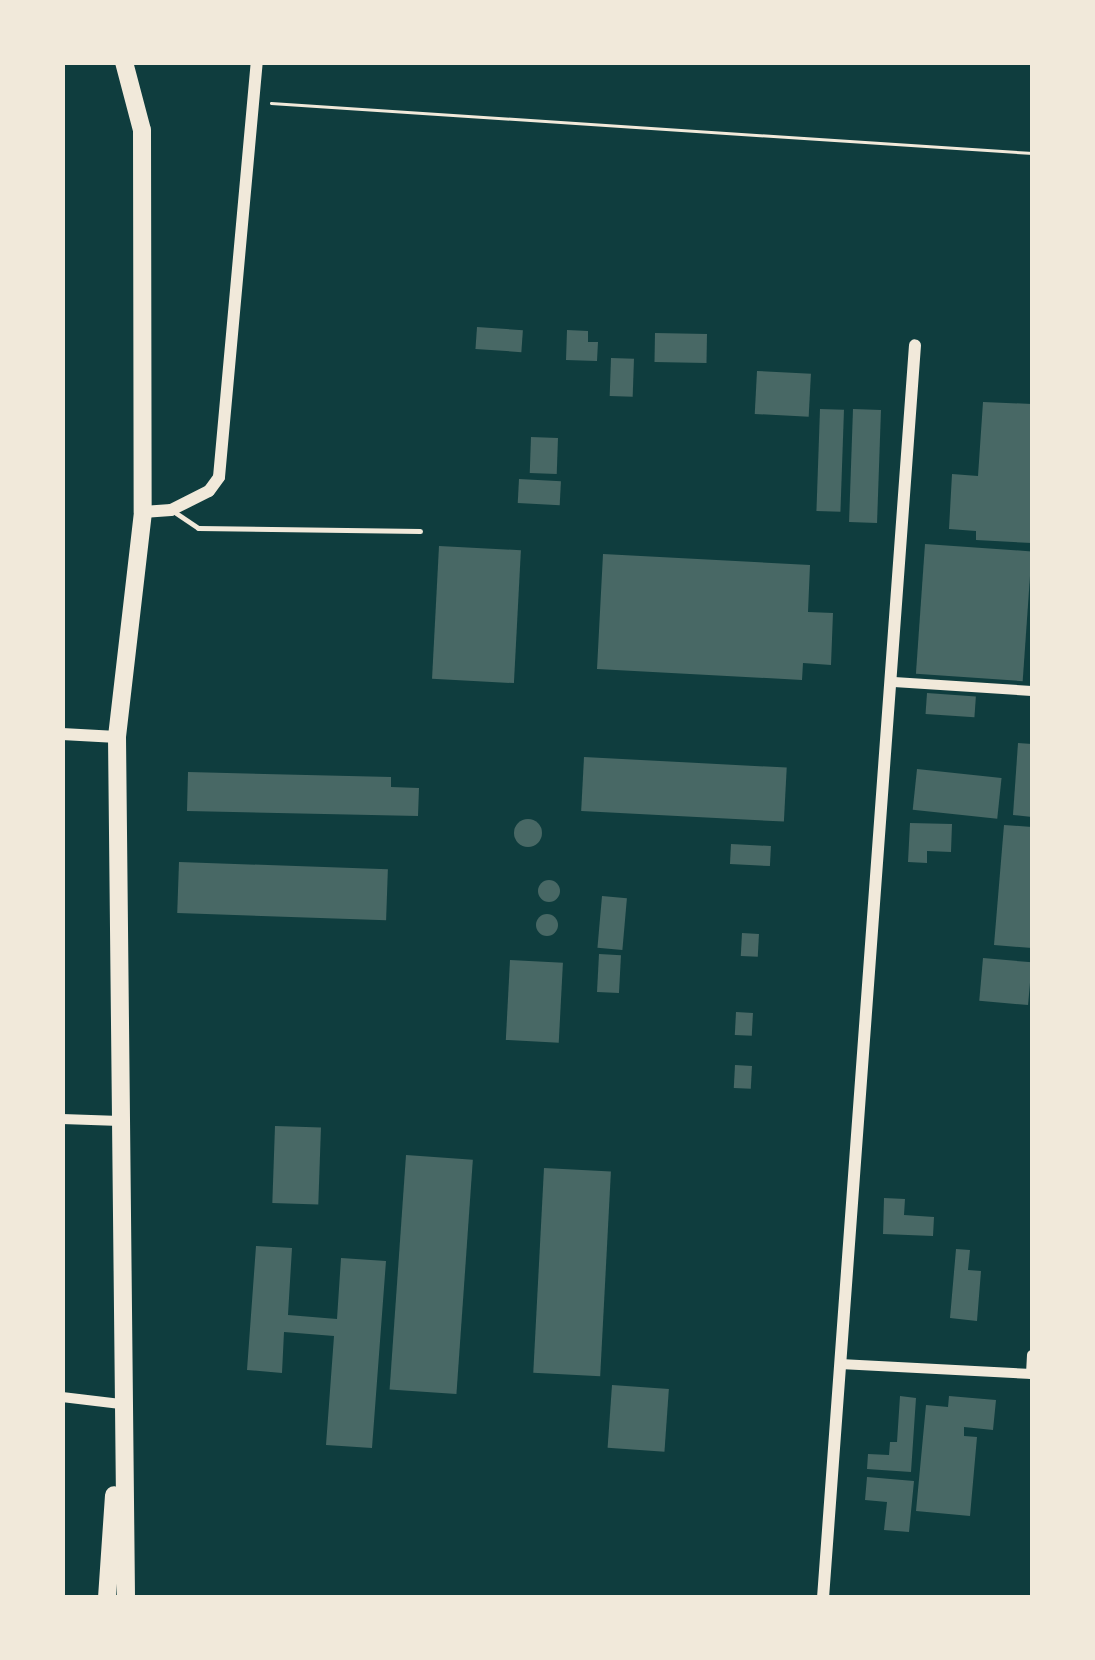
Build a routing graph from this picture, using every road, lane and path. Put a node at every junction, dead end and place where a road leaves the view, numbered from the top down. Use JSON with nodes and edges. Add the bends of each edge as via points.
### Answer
{"nodes":[{"id":1,"x":124,"y":62,"type":"edge"},
{"id":2,"x":256,"y":62,"type":"edge"},
{"id":3,"x":254,"y":102,"type":"junction"},
{"id":4,"x":1032,"y":153,"type":"edge"},
{"id":5,"x":915,"y":345,"type":"dead end"},
{"id":6,"x":171,"y":510,"type":"junction"},
{"id":7,"x":142,"y":512,"type":"junction"},
{"id":8,"x":420,"y":531,"type":"dead end"},
{"id":9,"x":894,"y":682,"type":"junction"},
{"id":10,"x":1032,"y":691,"type":"edge"},
{"id":11,"x":62,"y":734,"type":"edge"},
{"id":12,"x":118,"y":737,"type":"junction"},
{"id":13,"x":62,"y":1119,"type":"edge"},
{"id":14,"x":120,"y":1121,"type":"junction"},
{"id":15,"x":1032,"y":1354,"type":"edge"},
{"id":16,"x":840,"y":1364,"type":"junction"},
{"id":17,"x":1032,"y":1374,"type":"edge"},
{"id":18,"x":62,"y":1397,"type":"edge"},
{"id":19,"x":121,"y":1404,"type":"junction"},
{"id":20,"x":107,"y":1598,"type":"edge"},
{"id":21,"x":126,"y":1598,"type":"edge"},
{"id":22,"x":823,"y":1598,"type":"edge"}],
"edges":[{"from":1,"to":7,"type":"main road","via":[[142,130]]},
{"from":2,"to":3,"type":"street"},
{"from":3,"to":4,"type":"path"},
{"from":3,"to":6,"type":"street","via":[[219,477],[209,491]]},
{"from":5,"to":9,"type":"street"},
{"from":6,"to":7,"type":"street"},
{"from":6,"to":8,"type":"lane","via":[[198,528]]},
{"from":7,"to":12,"type":"main road"},
{"from":9,"to":10,"type":"street"},
{"from":9,"to":16,"type":"street"},
{"from":11,"to":12,"type":"street"},
{"from":12,"to":14,"type":"main road"},
{"from":13,"to":14,"type":"street"},
{"from":14,"to":19,"type":"main road"},
{"from":15,"to":17,"type":"street"},
{"from":16,"to":17,"type":"street"},
{"from":16,"to":22,"type":"street"},
{"from":18,"to":19,"type":"street"},
{"from":19,"to":20,"type":"main road"},
{"from":19,"to":21,"type":"main road"}]}
